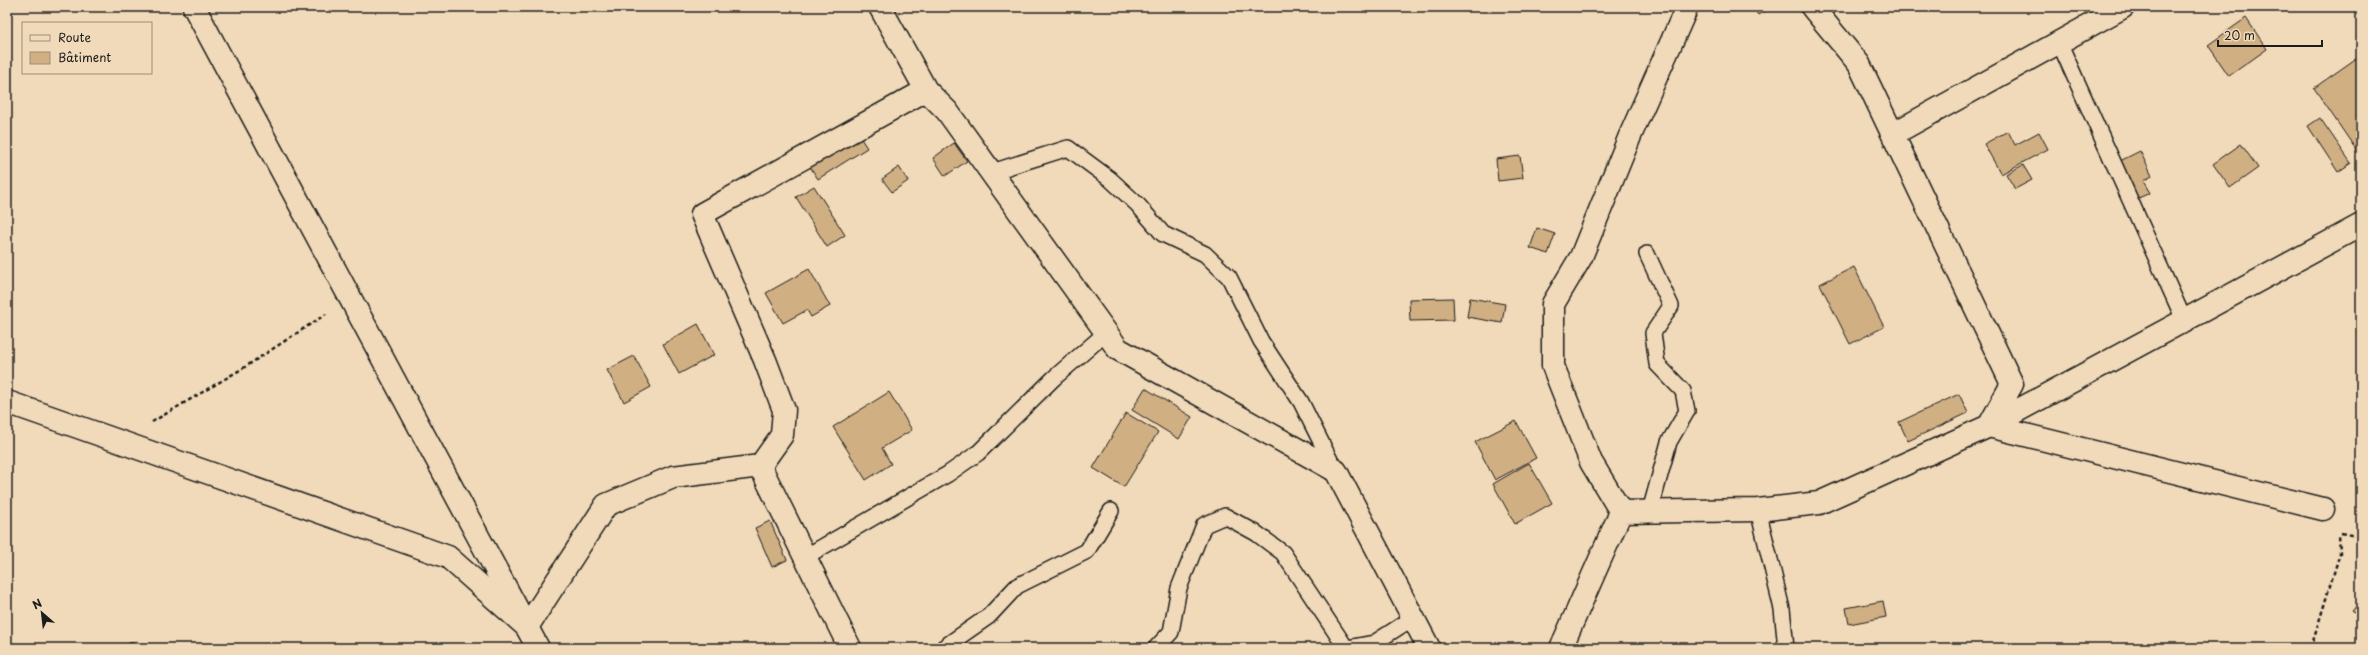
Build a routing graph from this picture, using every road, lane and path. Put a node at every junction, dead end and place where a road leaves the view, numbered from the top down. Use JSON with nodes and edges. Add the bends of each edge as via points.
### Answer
{"nodes":[{"id":1,"x":194,"y":7,"type":"edge"},
{"id":2,"x":880,"y":7,"type":"edge"},
{"id":3,"x":1688,"y":7,"type":"edge"},
{"id":4,"x":1812,"y":7,"type":"edge"},
{"id":5,"x":2111,"y":10,"type":"edge"},
{"id":6,"x":2059,"y":42,"type":"junction"},
{"id":7,"x":926,"y":90,"type":"junction"},
{"id":8,"x":1893,"y":134,"type":"junction"},
{"id":9,"x":992,"y":172,"type":"junction"},
{"id":10,"x":2361,"y":225,"type":"edge"},
{"id":11,"x":1647,"y":254,"type":"dead end"},
{"id":12,"x":350,"y":299,"type":"junction"},
{"id":13,"x":2185,"y":322,"type":"junction"},
{"id":14,"x":1107,"y":332,"type":"junction"},
{"id":15,"x":7,"y":402,"type":"edge"},
{"id":16,"x":147,"y":424,"type":"dead end"},
{"id":17,"x":1989,"y":426,"type":"junction"},
{"id":18,"x":760,"y":466,"type":"junction"},
{"id":19,"x":1336,"y":471,"type":"junction"},
{"id":20,"x":2323,"y":509,"type":"dead end"},
{"id":21,"x":1758,"y":510,"type":"junction"},
{"id":22,"x":1110,"y":511,"type":"dead end"},
{"id":23,"x":1650,"y":511,"type":"junction"},
{"id":24,"x":1621,"y":512,"type":"junction"},
{"id":25,"x":2361,"y":537,"type":"edge"},
{"id":26,"x":805,"y":557,"type":"junction"},
{"id":27,"x":1413,"y":618,"type":"junction"},
{"id":28,"x":527,"y":627,"type":"junction"},
{"id":29,"x":538,"y":648,"type":"edge"},
{"id":30,"x":850,"y":648,"type":"edge"},
{"id":31,"x":943,"y":648,"type":"edge"},
{"id":32,"x":1156,"y":648,"type":"edge"},
{"id":33,"x":1346,"y":648,"type":"edge"},
{"id":34,"x":1429,"y":648,"type":"edge"},
{"id":35,"x":1561,"y":648,"type":"edge"},
{"id":36,"x":1786,"y":648,"type":"edge"},
{"id":37,"x":2311,"y":648,"type":"edge"}],
"edges":[{"from":1,"to":12,"type":"street"},
{"from":2,"to":7,"type":"street"},
{"from":3,"to":24,"type":"street","via":[[1630,136],[1581,257],[1553,304],[1553,366],[1591,462]]},
{"from":4,"to":8,"type":"street","via":[[1859,64]]},
{"from":5,"to":6,"type":"street"},
{"from":6,"to":8,"type":"street"},
{"from":6,"to":13,"type":"lane"},
{"from":7,"to":9,"type":"street","via":[[948,111]]},
{"from":7,"to":18,"type":"street","via":[[702,214],[784,410],[782,435]]},
{"from":8,"to":17,"type":"street","via":[[2012,384]]},
{"from":9,"to":14,"type":"street"},
{"from":9,"to":19,"type":"lane","via":[[1068,148],[1116,184],[1163,234],[1205,254],[1229,277],[1261,341],[1301,402]]},
{"from":10,"to":13,"type":"street"},
{"from":11,"to":23,"type":"lane","via":[[1671,306],[1653,333],[1657,364],[1683,391],[1687,411],[1669,442]]},
{"from":12,"to":16,"type":"path","via":[[245,367]]},
{"from":12,"to":28,"type":"street"},
{"from":13,"to":17,"type":"street"},
{"from":14,"to":19,"type":"street","via":[[1118,349]]},
{"from":14,"to":26,"type":"lane","via":[[1054,378],[978,453],[948,474]]},
{"from":15,"to":28,"type":"street","via":[[448,557]]},
{"from":17,"to":20,"type":"street"},
{"from":17,"to":21,"type":"street","via":[[1819,503]]},
{"from":18,"to":26,"type":"street"},
{"from":18,"to":28,"type":"street","via":[[673,477],[606,505]]},
{"from":19,"to":27,"type":"street"},
{"from":21,"to":23,"type":"street"},
{"from":21,"to":36,"type":"lane","via":[[1782,609]]},
{"from":22,"to":31,"type":"lane","via":[[1087,551],[1017,586],[989,616]]},
{"from":23,"to":24,"type":"street"},
{"from":24,"to":35,"type":"street"},
{"from":25,"to":37,"type":"path","via":[[2339,532],[2340,553]]},
{"from":26,"to":30,"type":"street"},
{"from":27,"to":33,"type":"lane","via":[[1374,643]]},
{"from":27,"to":34,"type":"street"},
{"from":28,"to":29,"type":"street"},
{"from":32,"to":33,"type":"lane","via":[[1171,632],[1179,588],[1204,525],[1225,516],[1256,533],[1283,553]]}]}
